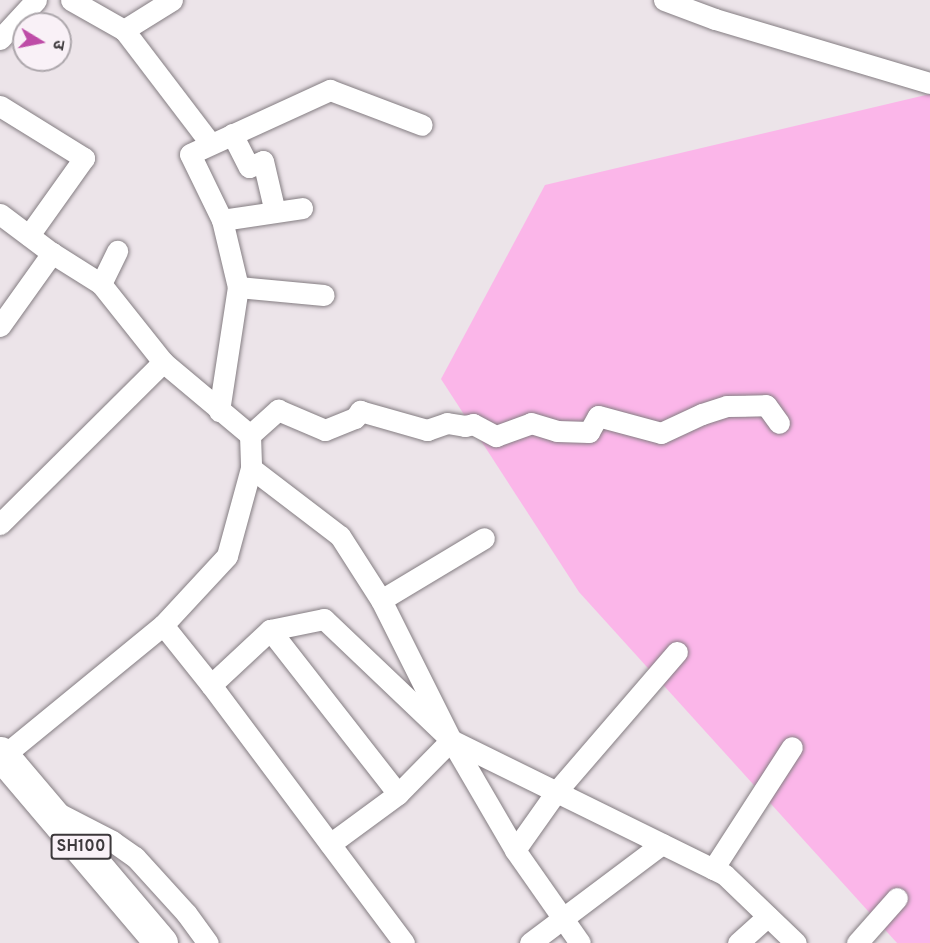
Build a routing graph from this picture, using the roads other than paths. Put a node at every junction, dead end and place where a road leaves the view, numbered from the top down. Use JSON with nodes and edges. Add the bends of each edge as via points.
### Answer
{"nodes":[{"id":1,"x":36,"y":0,"type":"edge"},
{"id":2,"x":71,"y":0,"type":"edge"},
{"id":3,"x":172,"y":0,"type":"edge"},
{"id":4,"x":664,"y":0,"type":"edge"},
{"id":5,"x":124,"y":30,"type":"junction"},
{"id":6,"x":0,"y":39,"type":"edge"},
{"id":7,"x":930,"y":83,"type":"edge"},
{"id":8,"x":0,"y":106,"type":"edge"},
{"id":9,"x":422,"y":124,"type":"dead end"},
{"id":10,"x":232,"y":134,"type":"junction"},
{"id":11,"x":211,"y":144,"type":"junction"},
{"id":12,"x":302,"y":208,"type":"dead end"},
{"id":13,"x":275,"y":212,"type":"junction"},
{"id":14,"x":0,"y":214,"type":"edge"},
{"id":15,"x":222,"y":220,"type":"junction"},
{"id":16,"x":29,"y":235,"type":"junction"},
{"id":17,"x":117,"y":251,"type":"dead end"},
{"id":18,"x":52,"y":253,"type":"junction"},
{"id":19,"x":101,"y":284,"type":"junction"},
{"id":20,"x":238,"y":287,"type":"junction"},
{"id":21,"x":324,"y":295,"type":"dead end"},
{"id":22,"x":0,"y":326,"type":"edge"},
{"id":23,"x":163,"y":362,"type":"junction"},
{"id":24,"x":219,"y":411,"type":"junction"},
{"id":25,"x":779,"y":423,"type":"dead end"},
{"id":26,"x":250,"y":435,"type":"junction"},
{"id":27,"x":251,"y":468,"type":"junction"},
{"id":28,"x":0,"y":524,"type":"edge"},
{"id":29,"x":484,"y":538,"type":"dead end"},
{"id":30,"x":381,"y":600,"type":"junction"},
{"id":31,"x":163,"y":625,"type":"junction"},
{"id":32,"x":270,"y":630,"type":"junction"},
{"id":33,"x":677,"y":652,"type":"dead end"},
{"id":34,"x":211,"y":685,"type":"junction"},
{"id":35,"x":451,"y":740,"type":"junction"},
{"id":36,"x":792,"y":747,"type":"dead end"},
{"id":37,"x":1,"y":754,"type":"edge"},
{"id":38,"x":556,"y":792,"type":"junction"},
{"id":39,"x":398,"y":794,"type":"junction"},
{"id":40,"x":46,"y":807,"type":"junction"},
{"id":41,"x":662,"y":843,"type":"junction"},
{"id":42,"x":330,"y":844,"type":"junction"},
{"id":43,"x":515,"y":850,"type":"junction"},
{"id":44,"x":713,"y":869,"type":"junction"},
{"id":45,"x":897,"y":898,"type":"dead end"},
{"id":46,"x":768,"y":916,"type":"junction"},
{"id":47,"x":563,"y":920,"type":"junction"},
{"id":48,"x":161,"y":943,"type":"edge"},
{"id":49,"x":208,"y":943,"type":"edge"},
{"id":50,"x":404,"y":943,"type":"edge"},
{"id":51,"x":530,"y":943,"type":"edge"},
{"id":52,"x":580,"y":943,"type":"edge"},
{"id":53,"x":738,"y":943,"type":"edge"},
{"id":54,"x":796,"y":943,"type":"edge"},
{"id":55,"x":857,"y":943,"type":"edge"}],
"edges":[{"from":1,"to":6,"type":"street"},
{"from":2,"to":5,"type":"street"},
{"from":3,"to":5,"type":"street"},
{"from":4,"to":7,"type":"street"},
{"from":5,"to":11,"type":"street"},
{"from":8,"to":16,"type":"street","via":[[84,158]]},
{"from":9,"to":10,"type":"street","via":[[330,90]]},
{"from":10,"to":11,"type":"street"},
{"from":10,"to":13,"type":"street","via":[[249,167],[263,161]]},
{"from":11,"to":15,"type":"street","via":[[190,154]]},
{"from":12,"to":13,"type":"street"},
{"from":13,"to":15,"type":"street"},
{"from":14,"to":16,"type":"street"},
{"from":15,"to":20,"type":"street"},
{"from":16,"to":18,"type":"street"},
{"from":17,"to":19,"type":"street"},
{"from":18,"to":19,"type":"street"},
{"from":18,"to":22,"type":"street"},
{"from":19,"to":23,"type":"street"},
{"from":20,"to":21,"type":"street"},
{"from":20,"to":24,"type":"street"},
{"from":23,"to":24,"type":"street"},
{"from":23,"to":28,"type":"street"},
{"from":24,"to":26,"type":"street"},
{"from":25,"to":26,"type":"street","via":[[766,405],[727,406],[661,433],[598,416],[589,432],[556,431],[531,423],[496,436],[473,424],[447,423],[426,430],[360,411],[355,418],[325,430],[278,411]]},
{"from":26,"to":27,"type":"street"},
{"from":27,"to":30,"type":"street","via":[[340,536]]},
{"from":27,"to":31,"type":"street","via":[[227,556]]},
{"from":29,"to":30,"type":"street"},
{"from":30,"to":35,"type":"street"},
{"from":31,"to":34,"type":"street"},
{"from":31,"to":37,"type":"street"},
{"from":32,"to":34,"type":"street"},
{"from":32,"to":35,"type":"street","via":[[324,619]]},
{"from":32,"to":39,"type":"street"},
{"from":33,"to":38,"type":"street"},
{"from":34,"to":42,"type":"street"},
{"from":35,"to":38,"type":"street"},
{"from":35,"to":39,"type":"street"},
{"from":35,"to":43,"type":"street"},
{"from":36,"to":44,"type":"street"},
{"from":37,"to":40,"type":"main road","number":"SH100"},
{"from":38,"to":41,"type":"street"},
{"from":38,"to":43,"type":"street"},
{"from":39,"to":42,"type":"street"},
{"from":40,"to":48,"type":"main road","number":"SH100"},
{"from":40,"to":49,"type":"street","via":[[135,857]]},
{"from":41,"to":44,"type":"street"},
{"from":41,"to":47,"type":"street"},
{"from":42,"to":50,"type":"street"},
{"from":43,"to":47,"type":"street"},
{"from":44,"to":46,"type":"street","via":[[725,875]]},
{"from":45,"to":55,"type":"street"},
{"from":46,"to":53,"type":"street"},
{"from":46,"to":54,"type":"street"},
{"from":47,"to":51,"type":"street"},
{"from":47,"to":52,"type":"street"}]}
